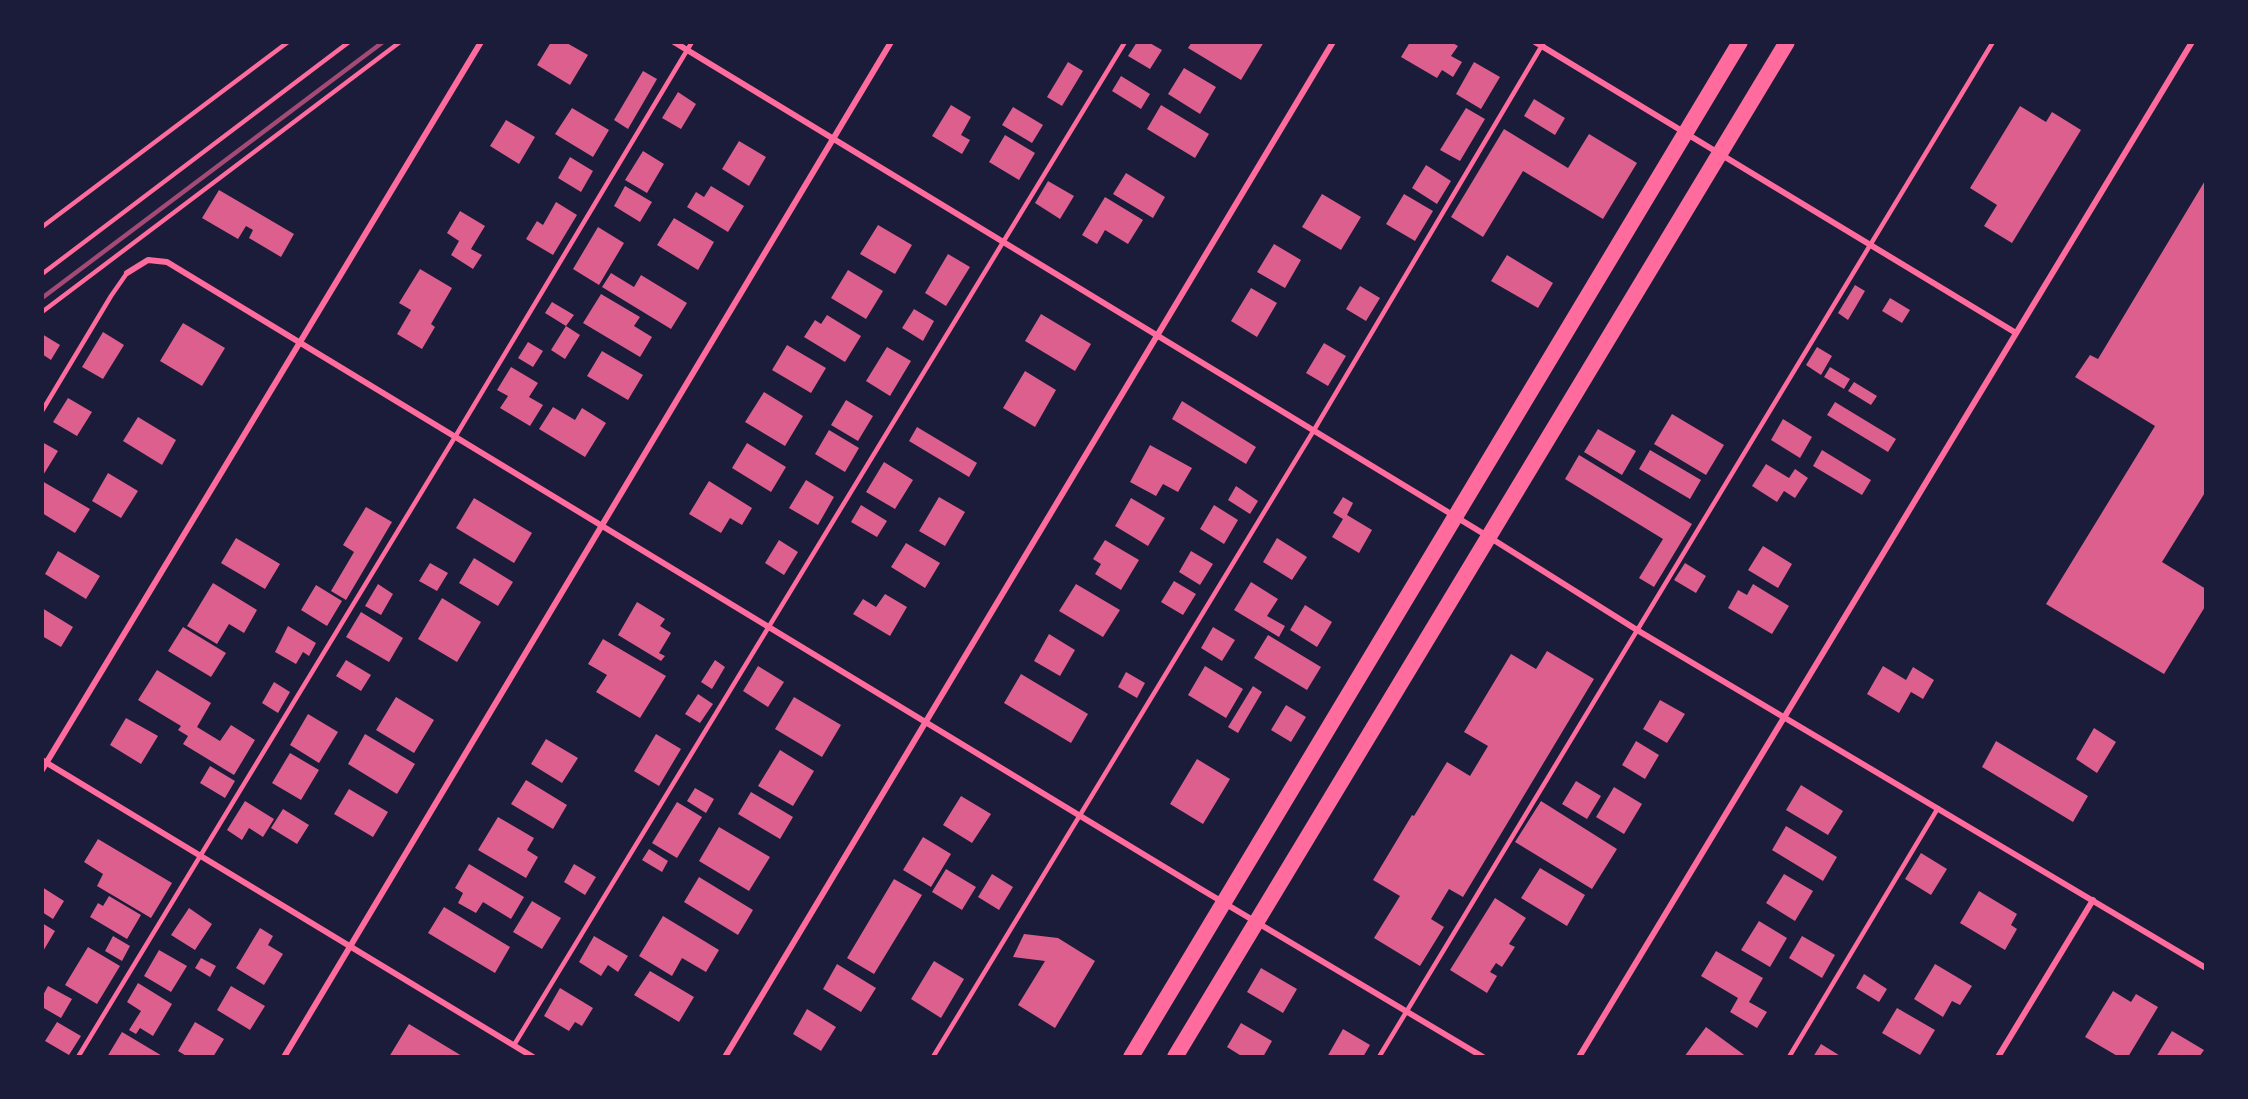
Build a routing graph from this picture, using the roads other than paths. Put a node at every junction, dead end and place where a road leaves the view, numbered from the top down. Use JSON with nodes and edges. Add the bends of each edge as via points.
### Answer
{"nodes":[{"id":1,"x":288,"y":42,"type":"edge"},
{"id":2,"x":349,"y":42,"type":"edge"},
{"id":3,"x":400,"y":42,"type":"edge"},
{"id":4,"x":481,"y":42,"type":"edge"},
{"id":5,"x":674,"y":42,"type":"edge"},
{"id":6,"x":692,"y":42,"type":"edge"},
{"id":7,"x":891,"y":42,"type":"edge"},
{"id":8,"x":1125,"y":42,"type":"edge"},
{"id":9,"x":1333,"y":42,"type":"edge"},
{"id":10,"x":1535,"y":42,"type":"edge"},
{"id":11,"x":1740,"y":42,"type":"edge"},
{"id":12,"x":1787,"y":42,"type":"edge"},
{"id":13,"x":1993,"y":42,"type":"edge"},
{"id":14,"x":2192,"y":42,"type":"edge"},
{"id":15,"x":1543,"y":44,"type":"edge"},
{"id":16,"x":687,"y":50,"type":"junction"},
{"id":17,"x":1684,"y":133,"type":"junction"},
{"id":18,"x":834,"y":139,"type":"junction"},
{"id":19,"x":1719,"y":153,"type":"junction"},
{"id":20,"x":42,"y":227,"type":"edge"},
{"id":21,"x":1002,"y":241,"type":"junction"},
{"id":22,"x":1870,"y":246,"type":"junction"},
{"id":23,"x":127,"y":273,"type":"joint"},
{"id":24,"x":42,"y":274,"type":"edge"},
{"id":25,"x":42,"y":312,"type":"edge"},
{"id":26,"x":2016,"y":333,"type":"junction"},
{"id":27,"x":1157,"y":336,"type":"junction"},
{"id":28,"x":300,"y":342,"type":"junction"},
{"id":29,"x":42,"y":411,"type":"edge"},
{"id":30,"x":1314,"y":430,"type":"junction"},
{"id":31,"x":455,"y":437,"type":"junction"},
{"id":32,"x":1456,"y":517,"type":"junction"},
{"id":33,"x":602,"y":526,"type":"junction"},
{"id":34,"x":1489,"y":537,"type":"junction"},
{"id":35,"x":770,"y":628,"type":"junction"},
{"id":36,"x":1637,"y":630,"type":"junction"},
{"id":37,"x":1784,"y":718,"type":"junction"},
{"id":38,"x":925,"y":722,"type":"junction"},
{"id":39,"x":44,"y":761,"type":"edge"},
{"id":40,"x":42,"y":770,"type":"edge"},
{"id":41,"x":1938,"y":808,"type":"junction"},
{"id":42,"x":1079,"y":815,"type":"junction"},
{"id":43,"x":200,"y":856,"type":"junction"},
{"id":44,"x":2093,"y":900,"type":"junction"},
{"id":45,"x":1224,"y":903,"type":"junction"},
{"id":46,"x":1256,"y":922,"type":"junction"},
{"id":47,"x":350,"y":946,"type":"junction"},
{"id":48,"x":2206,"y":968,"type":"edge"},
{"id":49,"x":1406,"y":1011,"type":"junction"},
{"id":50,"x":514,"y":1046,"type":"junction"},
{"id":51,"x":78,"y":1057,"type":"edge"},
{"id":52,"x":284,"y":1057,"type":"edge"},
{"id":53,"x":533,"y":1057,"type":"edge"},
{"id":54,"x":725,"y":1057,"type":"edge"},
{"id":55,"x":933,"y":1057,"type":"edge"},
{"id":56,"x":1131,"y":1057,"type":"edge"},
{"id":57,"x":1175,"y":1057,"type":"edge"},
{"id":58,"x":1379,"y":1057,"type":"edge"},
{"id":59,"x":1483,"y":1057,"type":"edge"},
{"id":60,"x":1579,"y":1057,"type":"edge"},
{"id":61,"x":1789,"y":1057,"type":"edge"},
{"id":62,"x":1998,"y":1057,"type":"edge"}],
"edges":[{"from":1,"to":20,"type":"lane"},
{"from":2,"to":24,"type":"lane"},
{"from":3,"to":25,"type":"lane"},
{"from":4,"to":28,"type":"street"},
{"from":5,"to":16,"type":"street"},
{"from":6,"to":16,"type":"lane"},
{"from":7,"to":18,"type":"street"},
{"from":8,"to":21,"type":"lane"},
{"from":9,"to":27,"type":"street"},
{"from":10,"to":15,"type":"street"},
{"from":11,"to":17,"type":"highway"},
{"from":12,"to":19,"type":"highway"},
{"from":13,"to":22,"type":"lane"},
{"from":14,"to":26,"type":"street"},
{"from":15,"to":17,"type":"street"},
{"from":15,"to":30,"type":"lane"},
{"from":16,"to":18,"type":"street"},
{"from":16,"to":31,"type":"lane"},
{"from":17,"to":19,"type":"street"},
{"from":17,"to":32,"type":"highway"},
{"from":18,"to":21,"type":"street"},
{"from":18,"to":33,"type":"street"},
{"from":19,"to":22,"type":"street"},
{"from":19,"to":34,"type":"highway"},
{"from":21,"to":27,"type":"street"},
{"from":21,"to":35,"type":"lane"},
{"from":22,"to":26,"type":"street"},
{"from":22,"to":36,"type":"lane"},
{"from":23,"to":28,"type":"street","via":[[148,260],[167,262]]},
{"from":23,"to":29,"type":"lane"},
{"from":26,"to":37,"type":"street"},
{"from":27,"to":30,"type":"street"},
{"from":27,"to":38,"type":"street"},
{"from":28,"to":31,"type":"street"},
{"from":28,"to":39,"type":"street"},
{"from":30,"to":32,"type":"street"},
{"from":30,"to":42,"type":"lane"},
{"from":31,"to":33,"type":"street"},
{"from":31,"to":43,"type":"lane"},
{"from":32,"to":34,"type":"street"},
{"from":32,"to":45,"type":"highway"},
{"from":33,"to":35,"type":"street"},
{"from":33,"to":47,"type":"street"},
{"from":34,"to":36,"type":"street"},
{"from":34,"to":46,"type":"highway"},
{"from":35,"to":38,"type":"street"},
{"from":35,"to":50,"type":"lane"},
{"from":36,"to":37,"type":"street"},
{"from":36,"to":49,"type":"lane"},
{"from":37,"to":41,"type":"street"},
{"from":37,"to":60,"type":"street"},
{"from":38,"to":42,"type":"street"},
{"from":38,"to":54,"type":"street"},
{"from":39,"to":40,"type":"street"},
{"from":39,"to":43,"type":"street"},
{"from":41,"to":44,"type":"street"},
{"from":41,"to":61,"type":"lane"},
{"from":42,"to":45,"type":"street"},
{"from":42,"to":55,"type":"lane"},
{"from":43,"to":47,"type":"street"},
{"from":43,"to":51,"type":"lane"},
{"from":44,"to":48,"type":"street"},
{"from":44,"to":62,"type":"street"},
{"from":45,"to":46,"type":"street"},
{"from":45,"to":56,"type":"highway"},
{"from":46,"to":49,"type":"street"},
{"from":46,"to":57,"type":"highway"},
{"from":47,"to":50,"type":"street"},
{"from":47,"to":52,"type":"street"},
{"from":49,"to":58,"type":"lane"},
{"from":49,"to":59,"type":"street"},
{"from":50,"to":53,"type":"street"}]}
